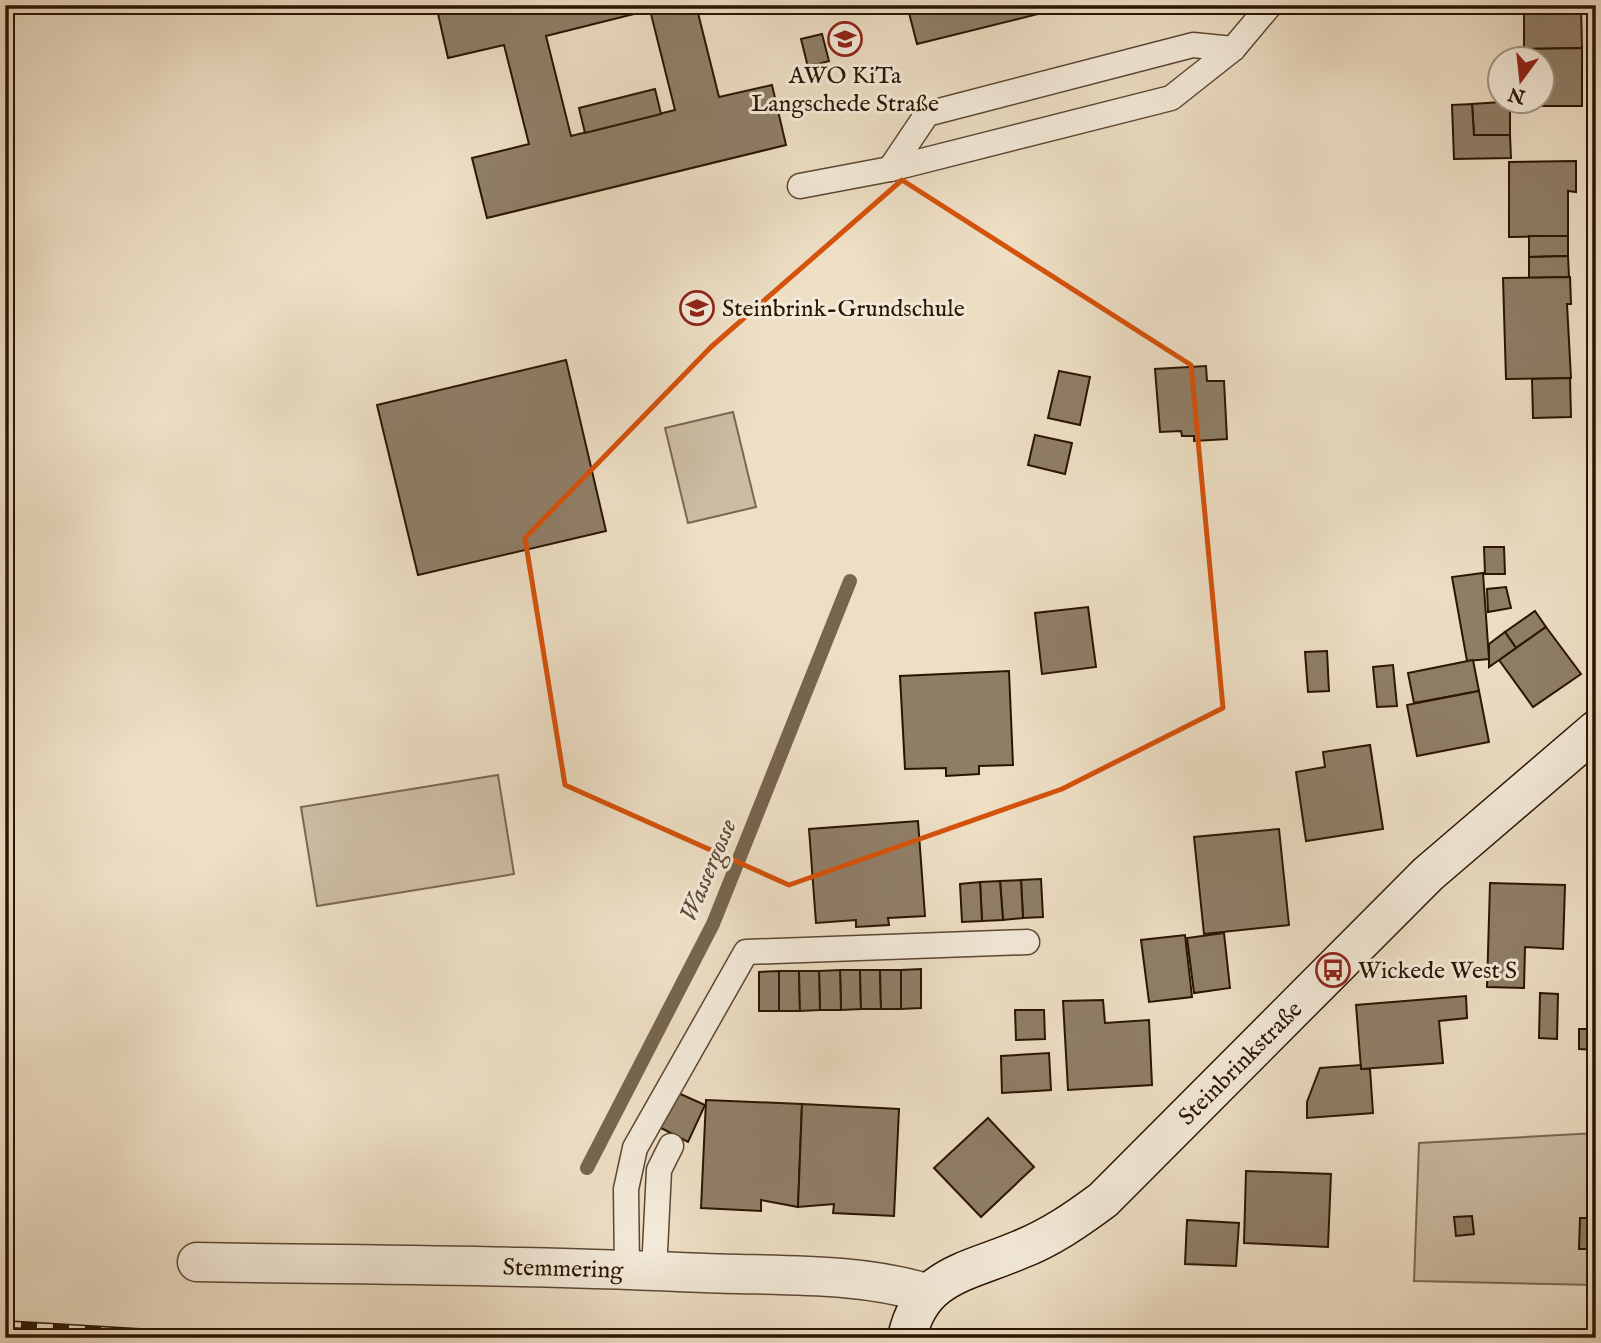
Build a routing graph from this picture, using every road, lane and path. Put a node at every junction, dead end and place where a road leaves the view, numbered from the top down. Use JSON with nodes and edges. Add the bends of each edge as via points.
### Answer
{"nodes":[{"id":1,"x":1270,"y":5,"type":"edge"},
{"id":2,"x":1233,"y":50,"type":"junction"},
{"id":3,"x":890,"y":169,"type":"junction"},
{"id":4,"x":800,"y":186,"type":"dead end"},
{"id":5,"x":1596,"y":730,"type":"edge"},
{"id":6,"x":1027,"y":942,"type":"dead end"},
{"id":7,"x":671,"y":1146,"type":"dead end"},
{"id":8,"x":197,"y":1262,"type":"dead end"},
{"id":9,"x":640,"y":1270,"type":"junction"},
{"id":10,"x":926,"y":1293,"type":"junction"},
{"id":11,"x":906,"y":1338,"type":"edge"}],
"edges":[{"from":1,"to":2,"type":"lane"},
{"from":2,"to":3,"type":"lane","via":[[1171,99]]},
{"from":2,"to":3,"type":"lane","via":[[1193,45],[927,114]]},
{"from":3,"to":4,"type":"lane"},
{"from":5,"to":10,"type":"street","name":"Steinbrinkstraße","via":[[1428,874],[1103,1200],[1065,1228],[954,1274]]},
{"from":6,"to":9,"type":"lane","via":[[746,952],[635,1148],[626,1189]]},
{"from":7,"to":9,"type":"lane","via":[[659,1170]]},
{"from":8,"to":9,"type":"street","name":"Stemmering"},
{"from":9,"to":10,"type":"street","name":"Stemmering","via":[[836,1278]]},
{"from":10,"to":11,"type":"street","name":"Steinbrinkstraße","via":[[911,1316]]}]}
